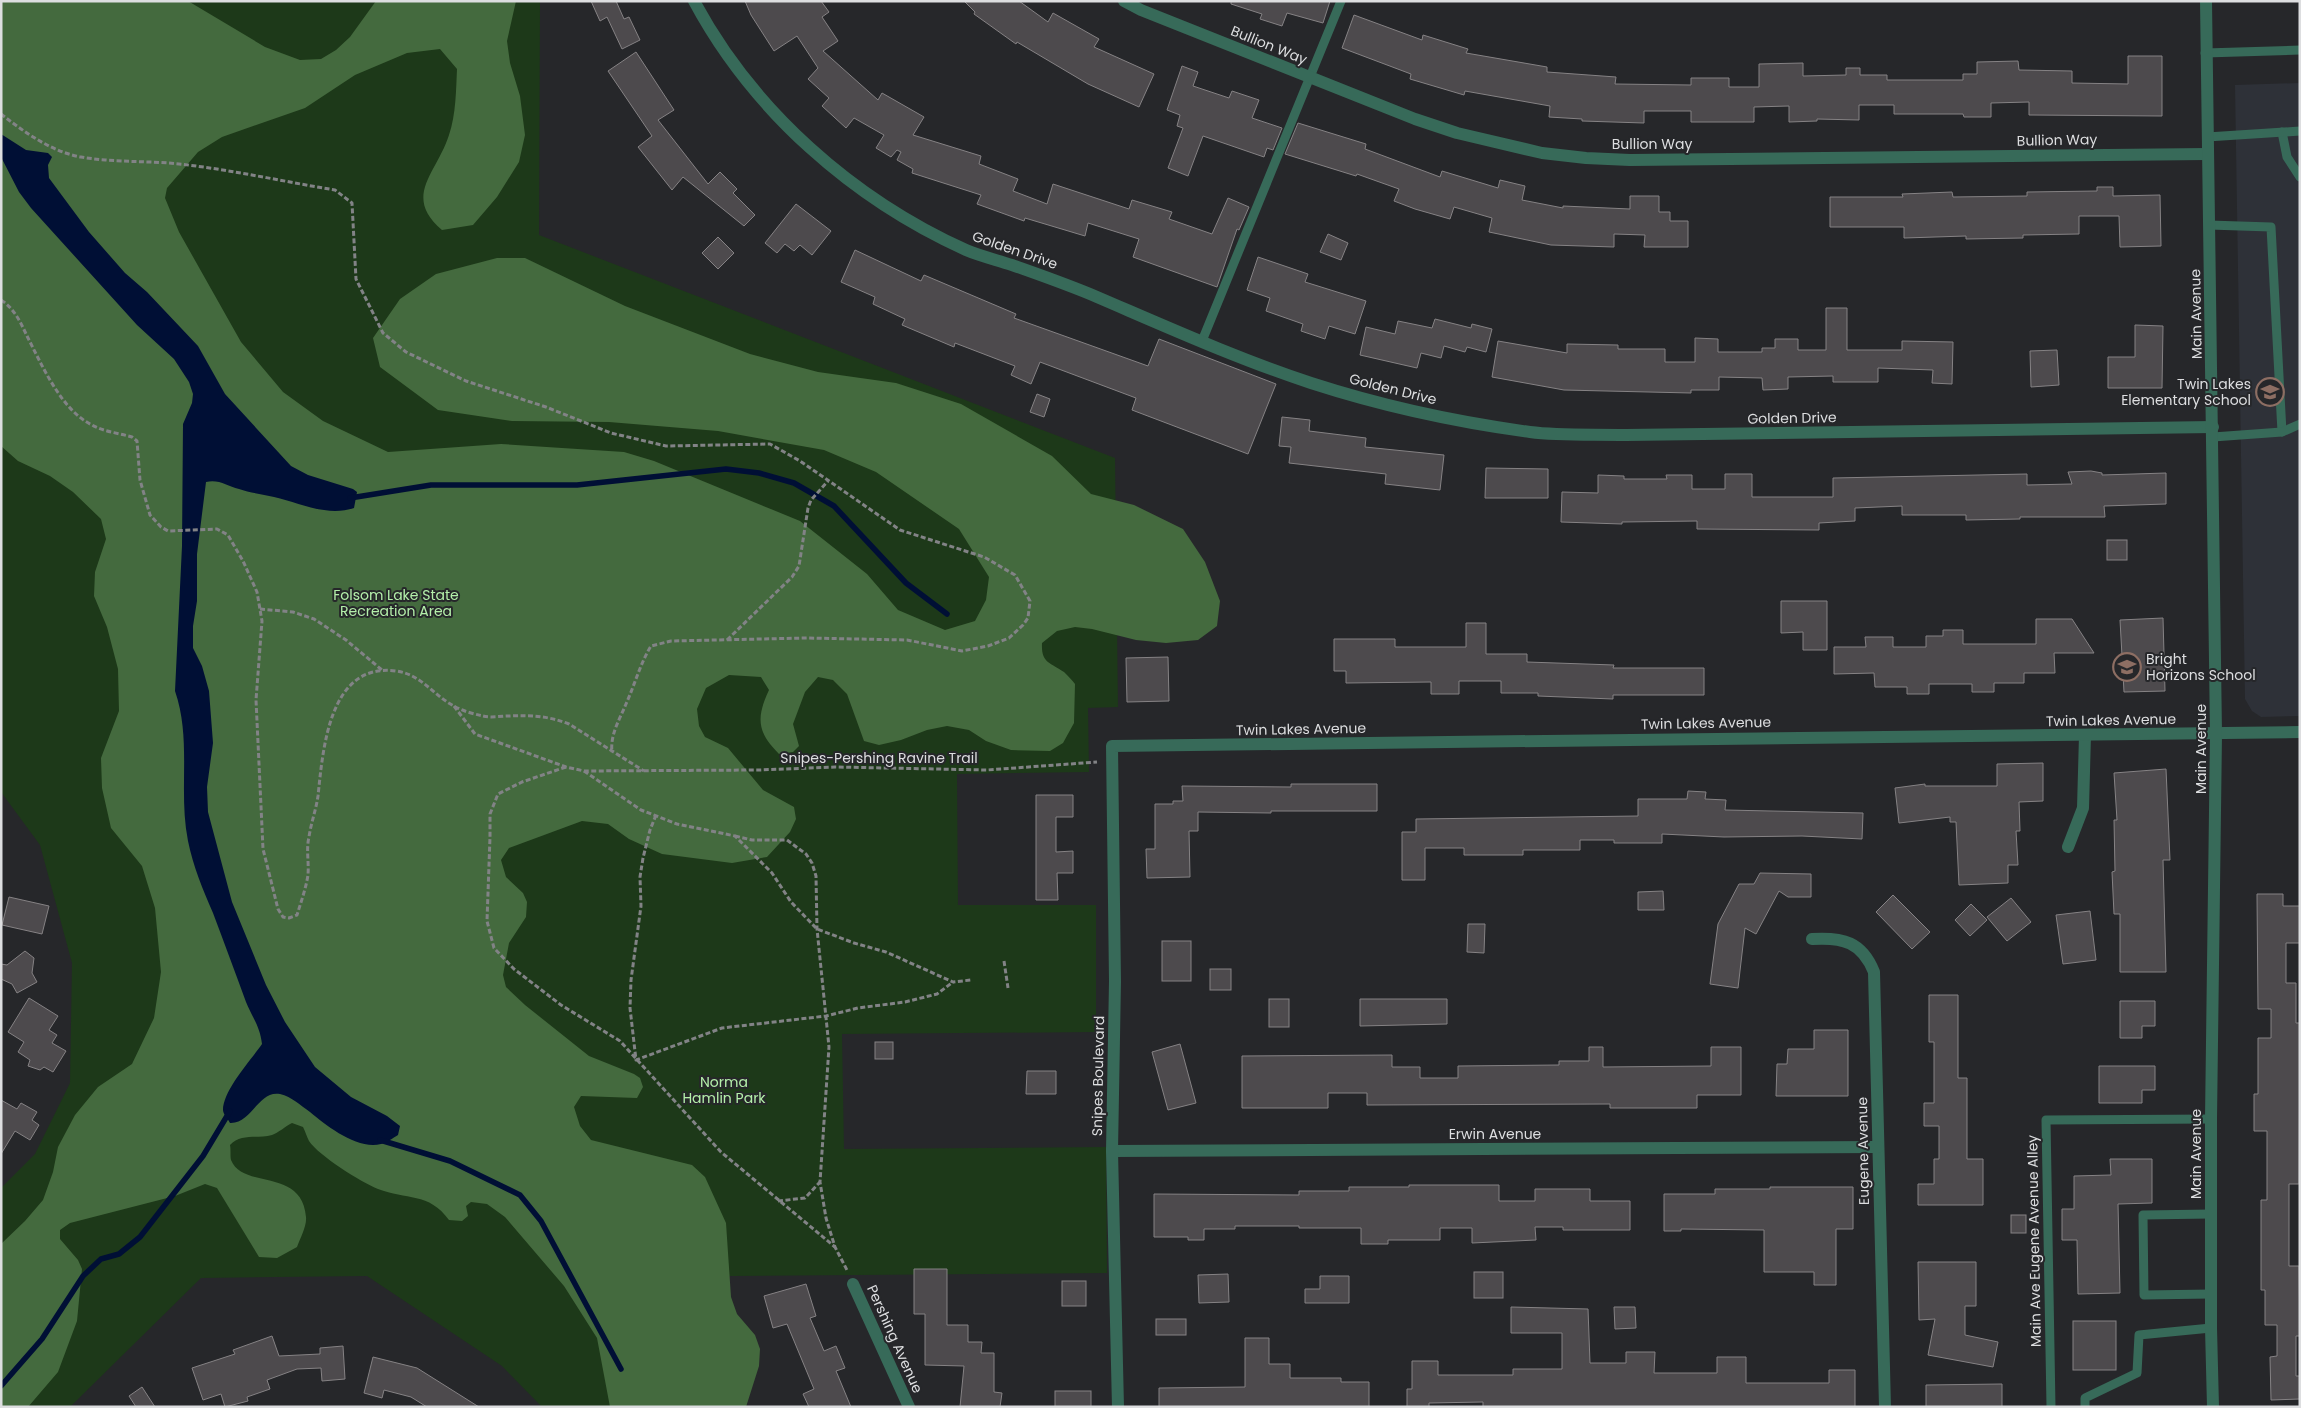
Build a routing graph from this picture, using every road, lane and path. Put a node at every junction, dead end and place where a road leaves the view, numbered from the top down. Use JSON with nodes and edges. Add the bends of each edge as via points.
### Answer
{"nodes":[{"id":1,"x":694,"y":1,"type":"edge"},
{"id":2,"x":1124,"y":1,"type":"edge"},
{"id":3,"x":1341,"y":1,"type":"edge"},
{"id":4,"x":2206,"y":1,"type":"edge"},
{"id":5,"x":2300,"y":50,"type":"edge"},
{"id":6,"x":2205,"y":53,"type":"junction"},
{"id":7,"x":1311,"y":78,"type":"junction"},
{"id":8,"x":1,"y":114,"type":"edge"},
{"id":9,"x":2300,"y":131,"type":"edge"},
{"id":10,"x":2282,"y":132,"type":"junction"},
{"id":11,"x":2207,"y":137,"type":"junction"},
{"id":12,"x":2207,"y":154,"type":"junction"},
{"id":13,"x":2300,"y":177,"type":"edge"},
{"id":14,"x":2209,"y":225,"type":"junction"},
{"id":15,"x":1,"y":300,"type":"edge"},
{"id":16,"x":1202,"y":341,"type":"junction"},
{"id":17,"x":2300,"y":424,"type":"edge"},
{"id":18,"x":2213,"y":432,"type":"junction"},
{"id":19,"x":2282,"y":432,"type":"junction"},
{"id":20,"x":828,"y":481,"type":"junction"},
{"id":21,"x":260,"y":609,"type":"junction"},
{"id":22,"x":727,"y":641,"type":"junction"},
{"id":23,"x":383,"y":670,"type":"junction"},
{"id":24,"x":454,"y":706,"type":"junction"},
{"id":25,"x":2300,"y":732,"type":"edge"},
{"id":26,"x":2216,"y":734,"type":"junction"},
{"id":27,"x":2084,"y":735,"type":"junction"},
{"id":28,"x":1112,"y":746,"type":"joint"},
{"id":29,"x":612,"y":752,"type":"junction"},
{"id":30,"x":1113,"y":760,"type":"junction"},
{"id":31,"x":566,"y":767,"type":"junction"},
{"id":32,"x":584,"y":771,"type":"junction"},
{"id":33,"x":644,"y":771,"type":"junction"},
{"id":34,"x":656,"y":815,"type":"junction"},
{"id":35,"x":735,"y":836,"type":"junction"},
{"id":36,"x":2068,"y":846,"type":"dead end"},
{"id":37,"x":818,"y":929,"type":"junction"},
{"id":38,"x":1812,"y":939,"type":"dead end"},
{"id":39,"x":1004,"y":961,"type":"dead end"},
{"id":40,"x":971,"y":980,"type":"dead end"},
{"id":41,"x":953,"y":982,"type":"junction"},
{"id":42,"x":1008,"y":988,"type":"dead end"},
{"id":43,"x":826,"y":1016,"type":"junction"},
{"id":44,"x":636,"y":1060,"type":"junction"},
{"id":45,"x":2210,"y":1119,"type":"junction"},
{"id":46,"x":1878,"y":1147,"type":"junction"},
{"id":47,"x":1112,"y":1151,"type":"junction"},
{"id":48,"x":820,"y":1182,"type":"junction"},
{"id":49,"x":777,"y":1201,"type":"junction"},
{"id":50,"x":2210,"y":1214,"type":"junction"},
{"id":51,"x":835,"y":1247,"type":"junction"},
{"id":52,"x":853,"y":1284,"type":"joint"},
{"id":53,"x":2210,"y":1294,"type":"junction"},
{"id":54,"x":2210,"y":1328,"type":"junction"},
{"id":55,"x":909,"y":1407,"type":"edge"},
{"id":56,"x":1118,"y":1407,"type":"edge"},
{"id":57,"x":1885,"y":1407,"type":"edge"},
{"id":58,"x":2051,"y":1407,"type":"edge"},
{"id":59,"x":2084,"y":1407,"type":"edge"},
{"id":60,"x":2213,"y":1407,"type":"edge"}],
"edges":[{"from":1,"to":16,"type":"street","name":"Golden Drive","via":[[724,49],[770,107],[813,151],[878,201],[968,251],[1068,284]]},
{"from":2,"to":7,"type":"street","name":"Bullion Way"},
{"from":3,"to":7,"type":"lane"},
{"from":4,"to":6,"type":"street","name":"Main Avenue"},
{"from":5,"to":6,"type":"lane"},
{"from":6,"to":11,"type":"street","name":"Main Avenue"},
{"from":7,"to":12,"type":"street","name":"Bullion Way","via":[[1457,133],[1534,151],[1586,158]]},
{"from":7,"to":16,"type":"lane"},
{"from":8,"to":20,"type":"path","via":[[22,131],[79,157],[168,163],[335,190],[352,203],[356,279],[383,334],[406,352],[466,382],[546,407],[611,433],[666,446],[770,444]]},
{"from":9,"to":10,"type":"lane"},
{"from":10,"to":11,"type":"lane"},
{"from":10,"to":13,"type":"lane","via":[[2287,157]]},
{"from":11,"to":12,"type":"street","name":"Main Avenue"},
{"from":12,"to":14,"type":"street","name":"Main Avenue"},
{"from":14,"to":18,"type":"street","name":"Main Avenue"},
{"from":14,"to":19,"type":"lane","via":[[2271,228]]},
{"from":15,"to":21,"type":"path","via":[[18,318],[49,380],[72,410],[91,425],[137,441],[140,480],[150,515],[168,531],[217,529],[228,535],[257,592]]},
{"from":16,"to":18,"type":"street","name":"Golden Drive","via":[[1310,382],[1364,398],[1473,423],[1533,432],[1626,435]]},
{"from":17,"to":19,"type":"lane"},
{"from":18,"to":19,"type":"lane"},
{"from":18,"to":26,"type":"street","name":"Main Avenue"},
{"from":20,"to":22,"type":"path","via":[[808,508],[799,566],[792,577]]},
{"from":20,"to":22,"type":"path","via":[[900,530],[984,557],[1015,575],[1030,602],[1028,618],[1009,638],[962,651],[907,640],[807,638]]},
{"from":21,"to":23,"type":"path","via":[[293,612],[314,619]]},
{"from":21,"to":23,"type":"path","via":[[262,621],[256,700],[263,849],[278,909],[283,916],[297,915],[303,897],[308,874],[308,839],[331,717],[344,692],[360,678]]},
{"from":22,"to":29,"type":"path","via":[[671,641],[652,646],[639,668],[619,719],[612,739]]},
{"from":23,"to":24,"type":"path","name":"Snipes-Pershing Ravine Trail","via":[[399,671],[421,681]]},
{"from":24,"to":29,"type":"path","name":"Snipes-Pershing Ravine Trail","via":[[484,717],[531,714],[557,719]]},
{"from":24,"to":31,"type":"path","name":"Snipes-Pershing Ravine Trail","via":[[475,734]]},
{"from":25,"to":26,"type":"street","name":"Twin Lakes Avenue"},
{"from":26,"to":27,"type":"street","name":"Twin Lakes Avenue"},
{"from":26,"to":45,"type":"street","name":"Main Avenue"},
{"from":27,"to":28,"type":"street","name":"Twin Lakes Avenue"},
{"from":27,"to":36,"type":"street","via":[[2083,808]]},
{"from":28,"to":30,"type":"street","name":"Snipes Boulevard"},
{"from":29,"to":33,"type":"path","name":"Snipes-Pershing Ravine Trail"},
{"from":30,"to":33,"type":"path","name":"Snipes-Pershing Ravine Trail","via":[[987,770],[836,767]]},
{"from":30,"to":47,"type":"street","name":"Snipes Boulevard","via":[[1115,981]]},
{"from":31,"to":32,"type":"path","name":"Snipes-Pershing Ravine Trail"},
{"from":31,"to":44,"type":"path","via":[[498,794],[490,814],[487,921],[494,948],[514,969],[561,1005],[620,1041]]},
{"from":32,"to":33,"type":"path","name":"Snipes-Pershing Ravine Trail"},
{"from":32,"to":34,"type":"path","via":[[641,810]]},
{"from":34,"to":35,"type":"path","via":[[677,824]]},
{"from":34,"to":44,"type":"path","via":[[640,877],[641,906],[631,980],[630,1008]]},
{"from":35,"to":37,"type":"path","via":[[772,873],[791,902]]},
{"from":35,"to":37,"type":"path","via":[[752,840],[787,840],[806,854],[816,876]]},
{"from":37,"to":41,"type":"path","via":[[886,952]]},
{"from":37,"to":43,"type":"path"},
{"from":38,"to":46,"type":"street","name":"Eugene Avenue","via":[[1849,942],[1860,949],[1874,972]]},
{"from":39,"to":42,"type":"path"},
{"from":40,"to":41,"type":"path"},
{"from":41,"to":43,"type":"path","via":[[937,994]]},
{"from":43,"to":44,"type":"path","via":[[722,1028]]},
{"from":43,"to":48,"type":"path","via":[[829,1047]]},
{"from":44,"to":49,"type":"path","via":[[721,1152]]},
{"from":45,"to":50,"type":"street","name":"Main Avenue"},
{"from":45,"to":58,"type":"lane","name":"Main Ave Eugene Avenue Alley","via":[[2046,1120]]},
{"from":46,"to":47,"type":"street","name":"Erwin Avenue"},
{"from":46,"to":57,"type":"street","name":"Eugene Avenue"},
{"from":47,"to":56,"type":"street","name":"Snipes Boulevard"},
{"from":48,"to":49,"type":"path","via":[[805,1198]]},
{"from":48,"to":51,"type":"path"},
{"from":49,"to":51,"type":"path"},
{"from":50,"to":53,"type":"street","name":"Main Avenue"},
{"from":50,"to":53,"type":"lane","via":[[2143,1215],[2144,1295]]},
{"from":51,"to":52,"type":"path"},
{"from":52,"to":55,"type":"street","name":"Pershing Avenue"},
{"from":53,"to":54,"type":"street","name":"Main Avenue"},
{"from":54,"to":59,"type":"lane","via":[[2139,1336],[2138,1373],[2085,1398]]},
{"from":54,"to":60,"type":"street","name":"Main Avenue"}]}
